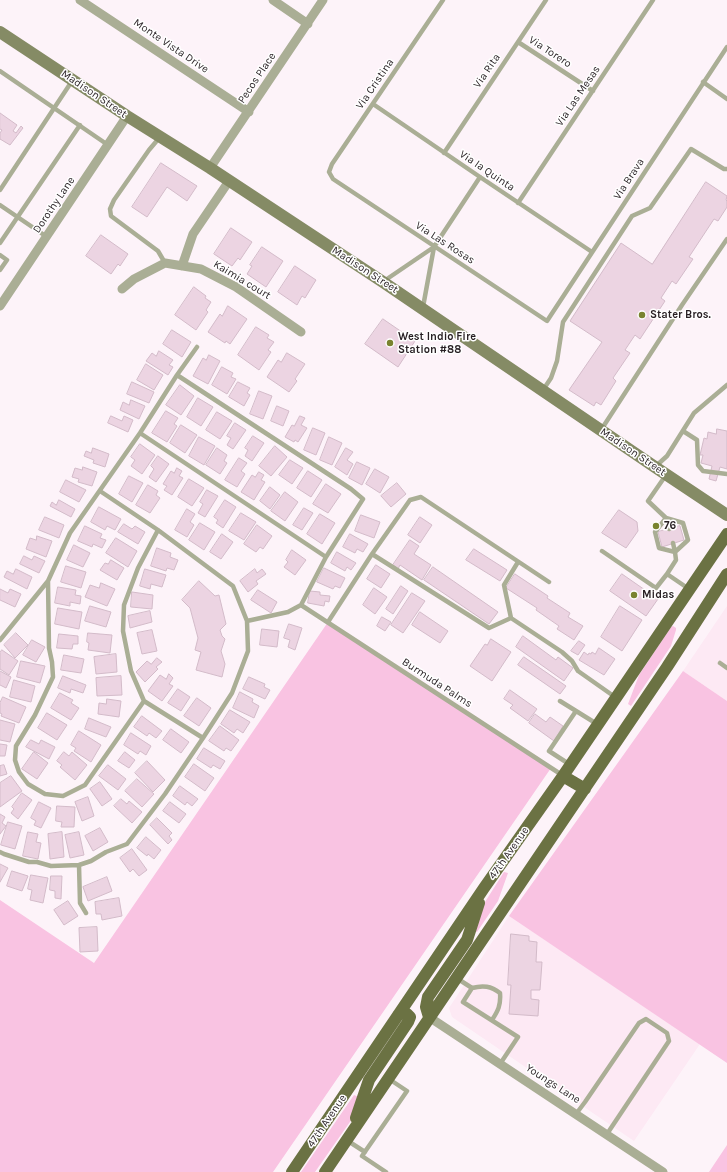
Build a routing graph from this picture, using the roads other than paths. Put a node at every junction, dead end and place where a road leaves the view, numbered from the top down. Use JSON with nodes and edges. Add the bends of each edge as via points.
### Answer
{"nodes":[{"id":1,"x":80,"y":0,"type":"edge"},
{"id":2,"x":273,"y":0,"type":"edge"},
{"id":3,"x":324,"y":0,"type":"edge"},
{"id":4,"x":443,"y":0,"type":"edge"},
{"id":5,"x":546,"y":0,"type":"edge"},
{"id":6,"x":653,"y":0,"type":"edge"},
{"id":7,"x":308,"y":24,"type":"junction"},
{"id":8,"x":0,"y":32,"type":"edge"},
{"id":9,"x":518,"y":42,"type":"junction"},
{"id":10,"x":727,"y":47,"type":"edge"},
{"id":11,"x":0,"y":71,"type":"edge"},
{"id":12,"x":73,"y":80,"type":"junction"},
{"id":13,"x":703,"y":82,"type":"junction"},
{"id":14,"x":592,"y":91,"type":"junction"},
{"id":15,"x":727,"y":99,"type":"edge"},
{"id":16,"x":373,"y":104,"type":"junction"},
{"id":17,"x":54,"y":108,"type":"junction"},
{"id":18,"x":249,"y":112,"type":"junction"},
{"id":19,"x":127,"y":116,"type":"junction"},
{"id":20,"x":80,"y":125,"type":"junction"},
{"id":21,"x":160,"y":137,"type":"junction"},
{"id":22,"x":108,"y":144,"type":"junction"},
{"id":23,"x":444,"y":153,"type":"junction"},
{"id":24,"x":210,"y":168,"type":"junction"},
{"id":25,"x":727,"y":169,"type":"edge"},
{"id":26,"x":480,"y":177,"type":"junction"},
{"id":27,"x":333,"y":179,"type":"joint"},
{"id":28,"x":228,"y":181,"type":"junction"},
{"id":29,"x":0,"y":190,"type":"edge"},
{"id":30,"x":518,"y":203,"type":"junction"},
{"id":31,"x":0,"y":205,"type":"edge"},
{"id":32,"x":18,"y":217,"type":"junction"},
{"id":33,"x":47,"y":237,"type":"junction"},
{"id":34,"x":727,"y":239,"type":"edge"},
{"id":35,"x":0,"y":243,"type":"edge"},
{"id":36,"x":434,"y":247,"type":"junction"},
{"id":37,"x":592,"y":252,"type":"junction"},
{"id":38,"x":0,"y":255,"type":"edge"},
{"id":39,"x":165,"y":263,"type":"junction"},
{"id":40,"x":182,"y":266,"type":"junction"},
{"id":41,"x":0,"y":270,"type":"edge"},
{"id":42,"x":383,"y":282,"type":"junction"},
{"id":43,"x":122,"y":289,"type":"dead end"},
{"id":44,"x":0,"y":306,"type":"edge"},
{"id":45,"x":422,"y":308,"type":"junction"},
{"id":46,"x":547,"y":321,"type":"joint"},
{"id":47,"x":301,"y":332,"type":"dead end"},
{"id":48,"x":197,"y":347,"type":"dead end"},
{"id":49,"x":177,"y":375,"type":"junction"},
{"id":50,"x":727,"y":385,"type":"edge"},
{"id":51,"x":543,"y":391,"type":"junction"},
{"id":52,"x":601,"y":430,"type":"junction"},
{"id":53,"x":683,"y":431,"type":"junction"},
{"id":54,"x":140,"y":434,"type":"junction"},
{"id":55,"x":655,"y":467,"type":"junction"},
{"id":56,"x":666,"y":474,"type":"junction"},
{"id":57,"x":727,"y":474,"type":"edge"},
{"id":58,"x":100,"y":492,"type":"junction"},
{"id":59,"x":727,"y":515,"type":"edge"},
{"id":60,"x":666,"y":518,"type":"junction"},
{"id":61,"x":669,"y":529,"type":"dead end"},
{"id":62,"x":158,"y":530,"type":"junction"},
{"id":63,"x":727,"y":534,"type":"edge"},
{"id":64,"x":673,"y":543,"type":"dead end"},
{"id":65,"x":602,"y":551,"type":"dead end"},
{"id":66,"x":675,"y":552,"type":"junction"},
{"id":67,"x":372,"y":554,"type":"junction"},
{"id":68,"x":326,"y":557,"type":"junction"},
{"id":69,"x":518,"y":562,"type":"junction"},
{"id":70,"x":667,"y":574,"type":"junction"},
{"id":71,"x":727,"y":574,"type":"edge"},
{"id":72,"x":48,"y":581,"type":"junction"},
{"id":73,"x":549,"y":582,"type":"dead end"},
{"id":74,"x":690,"y":590,"type":"junction"},
{"id":75,"x":301,"y":605,"type":"junction"},
{"id":76,"x":511,"y":618,"type":"junction"},
{"id":77,"x":247,"y":621,"type":"junction"},
{"id":78,"x":328,"y":622,"type":"junction"},
{"id":79,"x":0,"y":640,"type":"edge"},
{"id":80,"x":720,"y":663,"type":"dead end"},
{"id":81,"x":727,"y":668,"type":"edge"},
{"id":82,"x":617,"y":698,"type":"junction"},
{"id":83,"x":144,"y":701,"type":"junction"},
{"id":84,"x":560,"y":701,"type":"dead end"},
{"id":85,"x":576,"y":711,"type":"junction"},
{"id":86,"x":598,"y":725,"type":"junction"},
{"id":87,"x":203,"y":738,"type":"junction"},
{"id":88,"x":571,"y":765,"type":"junction"},
{"id":89,"x":563,"y":776,"type":"junction"},
{"id":90,"x":585,"y":789,"type":"junction"},
{"id":91,"x":0,"y":852,"type":"edge"},
{"id":92,"x":79,"y":865,"type":"junction"},
{"id":93,"x":484,"y":888,"type":"junction"},
{"id":94,"x":86,"y":913,"type":"dead end"},
{"id":95,"x":456,"y":978,"type":"junction"},
{"id":96,"x":472,"y":988,"type":"junction"},
{"id":97,"x":398,"y":1015,"type":"junction"},
{"id":98,"x":429,"y":1017,"type":"junction"},
{"id":99,"x":492,"y":1020,"type":"junction"},
{"id":100,"x":500,"y":1064,"type":"junction"},
{"id":101,"x":388,"y":1078,"type":"junction"},
{"id":102,"x":576,"y":1114,"type":"junction"},
{"id":103,"x":607,"y":1134,"type":"junction"},
{"id":104,"x":349,"y":1136,"type":"junction"},
{"id":105,"x":365,"y":1152,"type":"junction"},
{"id":106,"x":292,"y":1172,"type":"edge"},
{"id":107,"x":325,"y":1172,"type":"edge"},
{"id":108,"x":386,"y":1172,"type":"edge"},
{"id":109,"x":663,"y":1172,"type":"edge"}],
"edges":[{"from":1,"to":18,"type":"street","name":"Monte Vista Drive"},
{"from":2,"to":7,"type":"street"},
{"from":3,"to":7,"type":"street","name":"Pecos Place"},
{"from":4,"to":16,"type":"lane","name":"Via Cristina"},
{"from":5,"to":9,"type":"lane","name":"Via Rita"},
{"from":6,"to":14,"type":"lane","name":"Via Las Mesas"},
{"from":7,"to":18,"type":"street","name":"Pecos Place"},
{"from":8,"to":12,"type":"main road","name":"Madison Street"},
{"from":9,"to":14,"type":"lane","name":"Via Torero"},
{"from":9,"to":23,"type":"lane","name":"Via Rita"},
{"from":10,"to":13,"type":"lane","name":"Via Brava"},
{"from":11,"to":17,"type":"lane"},
{"from":12,"to":17,"type":"lane"},
{"from":12,"to":19,"type":"main road","name":"Madison Street"},
{"from":13,"to":15,"type":"lane"},
{"from":13,"to":37,"type":"lane","name":"Via Brava"},
{"from":14,"to":30,"type":"lane","name":"Via Las Mesas"},
{"from":16,"to":23,"type":"lane","name":"Via la Quinta"},
{"from":16,"to":27,"type":"lane","name":"Via Cristina","via":[[332,164],[329,172]]},
{"from":17,"to":20,"type":"lane"},
{"from":17,"to":29,"type":"lane"},
{"from":18,"to":24,"type":"street","name":"Pecos Place"},
{"from":19,"to":21,"type":"main road","name":"Madison Street"},
{"from":19,"to":22,"type":"street","name":"Dorothy Lane"},
{"from":20,"to":22,"type":"lane"},
{"from":20,"to":32,"type":"lane"},
{"from":21,"to":24,"type":"main road","name":"Madison Street"},
{"from":21,"to":39,"type":"lane","via":[[110,209],[111,216],[158,251]]},
{"from":22,"to":33,"type":"street","name":"Dorothy Lane"},
{"from":23,"to":26,"type":"lane","name":"Via la Quinta"},
{"from":24,"to":28,"type":"main road","name":"Madison Street"},
{"from":25,"to":51,"type":"lane","via":[[724,170],[691,149],[650,208],[632,216],[563,322],[557,362]]},
{"from":26,"to":30,"type":"lane","name":"Via la Quinta"},
{"from":26,"to":36,"type":"lane"},
{"from":27,"to":36,"type":"lane","name":"Via Las Rosas"},
{"from":28,"to":40,"type":"street","via":[[193,234]]},
{"from":28,"to":42,"type":"main road","name":"Madison Street"},
{"from":30,"to":37,"type":"lane","name":"Via la Quinta"},
{"from":31,"to":32,"type":"lane"},
{"from":32,"to":33,"type":"lane"},
{"from":32,"to":35,"type":"lane"},
{"from":33,"to":44,"type":"street","name":"Dorothy Lane"},
{"from":34,"to":52,"type":"lane"},
{"from":36,"to":42,"type":"lane"},
{"from":36,"to":45,"type":"lane"},
{"from":36,"to":46,"type":"lane","name":"Via Las Rosas"},
{"from":37,"to":46,"type":"lane","name":"Via Brava"},
{"from":38,"to":41,"type":"lane","via":[[7,260]]},
{"from":39,"to":40,"type":"street","name":"Kaimia court"},
{"from":39,"to":43,"type":"street","via":[[134,279]]},
{"from":40,"to":47,"type":"street","name":"Kaimia court","via":[[201,269],[236,287]]},
{"from":42,"to":45,"type":"main road","name":"Madison Street"},
{"from":45,"to":51,"type":"main road","name":"Madison Street"},
{"from":48,"to":49,"type":"lane"},
{"from":49,"to":54,"type":"lane"},
{"from":49,"to":68,"type":"lane","via":[[351,488],[363,499]]},
{"from":50,"to":53,"type":"lane","via":[[694,413]]},
{"from":51,"to":52,"type":"main road","name":"Madison Street"},
{"from":52,"to":55,"type":"main road","name":"Madison Street"},
{"from":53,"to":55,"type":"lane","via":[[667,456]]},
{"from":53,"to":57,"type":"lane","via":[[697,440],[698,465],[704,471]]},
{"from":54,"to":58,"type":"lane"},
{"from":54,"to":68,"type":"lane"},
{"from":55,"to":56,"type":"main road","name":"Madison Street"},
{"from":56,"to":59,"type":"main road","name":"Madison Street"},
{"from":56,"to":60,"type":"lane","via":[[648,501]]},
{"from":58,"to":62,"type":"lane"},
{"from":58,"to":72,"type":"lane","via":[[70,533]]},
{"from":60,"to":61,"type":"lane"},
{"from":60,"to":66,"type":"lane","via":[[655,532],[656,537],[659,548]]},
{"from":60,"to":66,"type":"lane","via":[[683,523],[688,540]]},
{"from":62,"to":77,"type":"lane","via":[[233,586]]},
{"from":62,"to":83,"type":"lane","via":[[138,568],[124,605],[123,631],[131,671]]},
{"from":63,"to":74,"type":"main road","name":"47th Avenue"},
{"from":64,"to":66,"type":"lane"},
{"from":65,"to":70,"type":"lane","via":[[656,588]]},
{"from":66,"to":70,"type":"lane","via":[[676,560]]},
{"from":67,"to":69,"type":"lane","via":[[410,500],[421,497]]},
{"from":67,"to":76,"type":"lane","via":[[489,628]]},
{"from":67,"to":78,"type":"lane"},
{"from":68,"to":75,"type":"lane"},
{"from":69,"to":73,"type":"lane"},
{"from":69,"to":76,"type":"lane","via":[[504,584]]},
{"from":70,"to":74,"type":"lane"},
{"from":71,"to":90,"type":"main road"},
{"from":72,"to":79,"type":"lane"},
{"from":72,"to":83,"type":"lane","via":[[52,677],[36,715],[16,746],[15,760],[19,772],[28,784],[45,794],[63,796],[85,785]]},
{"from":74,"to":82,"type":"main road","name":"47th Avenue"},
{"from":75,"to":77,"type":"lane","via":[[288,612]]},
{"from":75,"to":78,"type":"lane","name":"Burmuda Palms"},
{"from":76,"to":82,"type":"lane","via":[[562,652],[578,671]]},
{"from":77,"to":87,"type":"lane","via":[[248,651],[232,693]]},
{"from":78,"to":89,"type":"lane","name":"Burmuda Palms"},
{"from":80,"to":81,"type":"lane"},
{"from":82,"to":86,"type":"main road","name":"47th Avenue"},
{"from":83,"to":87,"type":"lane"},
{"from":84,"to":85,"type":"lane"},
{"from":85,"to":86,"type":"lane"},
{"from":85,"to":88,"type":"lane","via":[[549,751]]},
{"from":86,"to":88,"type":"main road","name":"47th Avenue"},
{"from":87,"to":92,"type":"lane","via":[[127,844]]},
{"from":88,"to":89,"type":"main road","name":"47th Avenue"},
{"from":89,"to":90,"type":"main road"},
{"from":89,"to":93,"type":"main road","name":"47th Avenue"},
{"from":90,"to":95,"type":"main road"},
{"from":91,"to":92,"type":"lane","via":[[51,866]]},
{"from":92,"to":94,"type":"lane","via":[[80,903]]},
{"from":93,"to":97,"type":"main road","name":"47th Avenue"},
{"from":93,"to":98,"type":"main road","via":[[467,940],[428,997],[426,1007]]},
{"from":95,"to":96,"type":"lane"},
{"from":95,"to":98,"type":"main road"},
{"from":96,"to":99,"type":"lane","via":[[463,1002]]},
{"from":96,"to":99,"type":"lane","via":[[486,986],[500,993],[499,1010]]},
{"from":97,"to":104,"type":"main road","via":[[403,1013],[410,1017],[369,1080]]},
{"from":97,"to":106,"type":"main road","name":"47th Avenue"},
{"from":98,"to":100,"type":"street","name":"Youngs Lane"},
{"from":98,"to":101,"type":"main road"},
{"from":99,"to":100,"type":"lane","via":[[518,1037]]},
{"from":100,"to":102,"type":"street","name":"Youngs Lane"},
{"from":101,"to":104,"type":"main road"},
{"from":101,"to":105,"type":"lane","via":[[407,1091]]},
{"from":102,"to":103,"type":"street","name":"Youngs Lane"},
{"from":102,"to":103,"type":"lane","via":[[639,1023],[646,1019],[667,1032],[669,1041]]},
{"from":103,"to":109,"type":"street","name":"Youngs Lane"},
{"from":104,"to":105,"type":"lane"},
{"from":104,"to":107,"type":"main road"},
{"from":105,"to":108,"type":"lane","via":[[362,1156]]}]}
